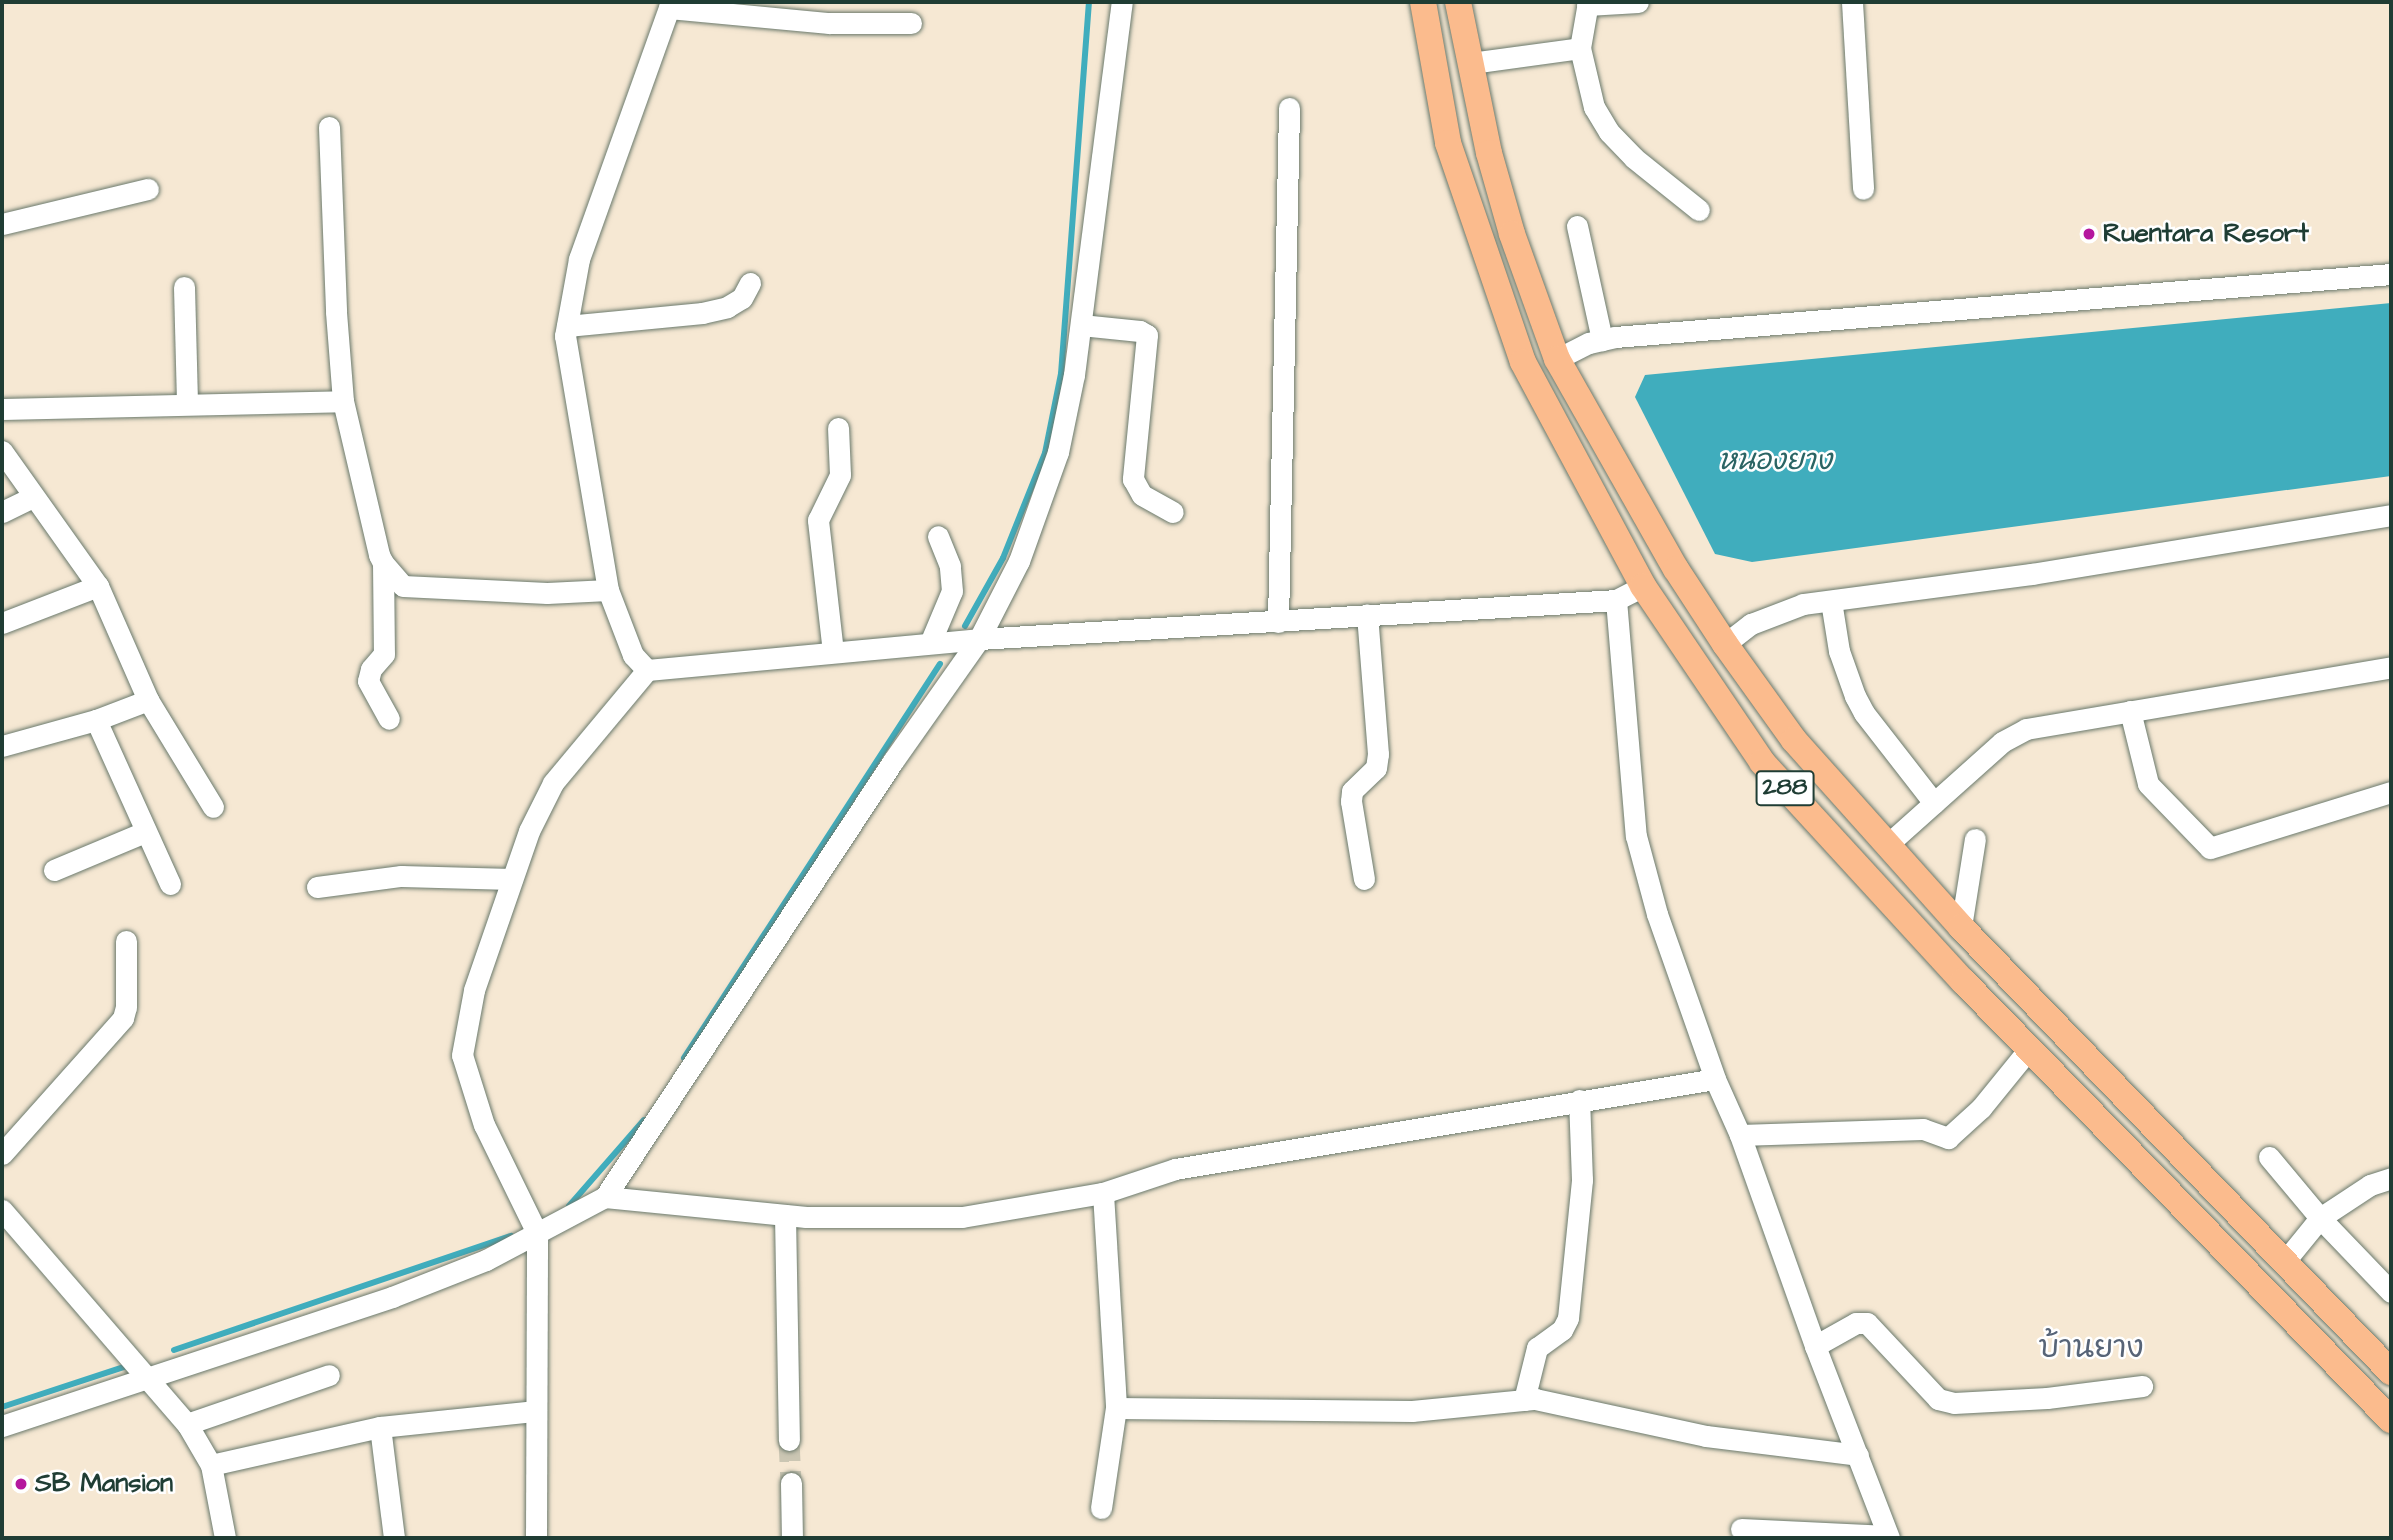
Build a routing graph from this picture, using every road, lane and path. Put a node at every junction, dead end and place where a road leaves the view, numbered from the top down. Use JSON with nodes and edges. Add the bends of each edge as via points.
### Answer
{"nodes":[{"id":1,"x":1122,"y":2,"type":"edge"},
{"id":2,"x":1423,"y":2,"type":"edge"},
{"id":3,"x":1458,"y":2,"type":"edge"},
{"id":4,"x":1638,"y":2,"type":"edge"},
{"id":5,"x":1852,"y":2,"type":"edge"},
{"id":6,"x":1587,"y":3,"type":"edge"},
{"id":7,"x":670,"y":5,"type":"edge"},
{"id":8,"x":911,"y":23,"type":"dead end"},
{"id":9,"x":1580,"y":48,"type":"junction"},
{"id":10,"x":1471,"y":64,"type":"junction"},
{"id":11,"x":1289,"y":108,"type":"dead end"},
{"id":12,"x":329,"y":127,"type":"dead end"},
{"id":13,"x":148,"y":189,"type":"dead end"},
{"id":14,"x":1863,"y":189,"type":"dead end"},
{"id":15,"x":1699,"y":210,"type":"dead end"},
{"id":16,"x":2,"y":224,"type":"edge"},
{"id":17,"x":1577,"y":226,"type":"dead end"},
{"id":18,"x":2391,"y":274,"type":"edge"},
{"id":19,"x":750,"y":283,"type":"dead end"},
{"id":20,"x":184,"y":287,"type":"dead end"},
{"id":21,"x":1081,"y":325,"type":"junction"},
{"id":22,"x":567,"y":326,"type":"junction"},
{"id":23,"x":1602,"y":340,"type":"junction"},
{"id":24,"x":1557,"y":359,"type":"junction"},
{"id":25,"x":343,"y":401,"type":"junction"},
{"id":26,"x":187,"y":403,"type":"junction"},
{"id":27,"x":2,"y":409,"type":"edge"},
{"id":28,"x":838,"y":428,"type":"dead end"},
{"id":29,"x":2,"y":451,"type":"edge"},
{"id":30,"x":33,"y":497,"type":"junction"},
{"id":31,"x":2,"y":512,"type":"edge"},
{"id":32,"x":1173,"y":512,"type":"dead end"},
{"id":33,"x":2391,"y":516,"type":"edge"},
{"id":34,"x":938,"y":536,"type":"dead end"},
{"id":35,"x":383,"y":564,"type":"junction"},
{"id":36,"x":98,"y":586,"type":"junction"},
{"id":37,"x":1643,"y":586,"type":"junction"},
{"id":38,"x":608,"y":590,"type":"junction"},
{"id":39,"x":1616,"y":600,"type":"junction"},
{"id":40,"x":1831,"y":601,"type":"junction"},
{"id":41,"x":1367,"y":614,"type":"junction"},
{"id":42,"x":1278,"y":622,"type":"junction"},
{"id":43,"x":2,"y":623,"type":"edge"},
{"id":44,"x":979,"y":639,"type":"junction"},
{"id":45,"x":930,"y":643,"type":"junction"},
{"id":46,"x":1726,"y":644,"type":"junction"},
{"id":47,"x":833,"y":652,"type":"junction"},
{"id":48,"x":2391,"y":667,"type":"edge"},
{"id":49,"x":647,"y":670,"type":"junction"},
{"id":50,"x":148,"y":700,"type":"junction"},
{"id":51,"x":2130,"y":711,"type":"junction"},
{"id":52,"x":389,"y":719,"type":"dead end"},
{"id":53,"x":96,"y":720,"type":"junction"},
{"id":54,"x":2,"y":747,"type":"edge"},
{"id":55,"x":2391,"y":792,"type":"edge"},
{"id":56,"x":1934,"y":803,"type":"junction"},
{"id":57,"x":213,"y":807,"type":"dead end"},
{"id":58,"x":145,"y":832,"type":"junction"},
{"id":59,"x":1975,"y":839,"type":"dead end"},
{"id":60,"x":1887,"y":845,"type":"junction"},
{"id":61,"x":54,"y":870,"type":"dead end"},
{"id":62,"x":512,"y":879,"type":"junction"},
{"id":63,"x":1364,"y":879,"type":"dead end"},
{"id":64,"x":170,"y":884,"type":"dead end"},
{"id":65,"x":317,"y":887,"type":"dead end"},
{"id":66,"x":1961,"y":927,"type":"junction"},
{"id":67,"x":126,"y":941,"type":"dead end"},
{"id":68,"x":1990,"y":956,"type":"junction"},
{"id":69,"x":1963,"y":981,"type":"junction"},
{"id":70,"x":2029,"y":1049,"type":"junction"},
{"id":71,"x":1715,"y":1079,"type":"junction"},
{"id":72,"x":1579,"y":1100,"type":"junction"},
{"id":73,"x":1740,"y":1135,"type":"junction"},
{"id":74,"x":2,"y":1154,"type":"edge"},
{"id":75,"x":2269,"y":1157,"type":"dead end"},
{"id":76,"x":2391,"y":1178,"type":"edge"},
{"id":77,"x":1103,"y":1192,"type":"junction"},
{"id":78,"x":605,"y":1197,"type":"junction"},
{"id":79,"x":2,"y":1210,"type":"edge"},
{"id":80,"x":785,"y":1215,"type":"junction"},
{"id":81,"x":2320,"y":1218,"type":"junction"},
{"id":82,"x":537,"y":1233,"type":"junction"},
{"id":83,"x":2285,"y":1261,"type":"junction"},
{"id":84,"x":2391,"y":1292,"type":"edge"},
{"id":85,"x":1815,"y":1346,"type":"junction"},
{"id":86,"x":2391,"y":1371,"type":"edge"},
{"id":87,"x":329,"y":1375,"type":"dead end"},
{"id":88,"x":149,"y":1379,"type":"junction"},
{"id":89,"x":2142,"y":1386,"type":"dead end"},
{"id":90,"x":1524,"y":1401,"type":"junction"},
{"id":91,"x":1116,"y":1408,"type":"junction"},
{"id":92,"x":536,"y":1411,"type":"junction"},
{"id":93,"x":2389,"y":1420,"type":"edge"},
{"id":94,"x":187,"y":1424,"type":"junction"},
{"id":95,"x":2,"y":1426,"type":"edge"},
{"id":96,"x":380,"y":1427,"type":"junction"},
{"id":97,"x":789,"y":1440,"type":"tunnel mouth"},
{"id":98,"x":1858,"y":1455,"type":"junction"},
{"id":99,"x":211,"y":1465,"type":"junction"},
{"id":100,"x":791,"y":1483,"type":"tunnel mouth"},
{"id":101,"x":1101,"y":1508,"type":"dead end"},
{"id":102,"x":1741,"y":1530,"type":"dead end"},
{"id":103,"x":1889,"y":1537,"type":"edge"},
{"id":104,"x":225,"y":1538,"type":"edge"},
{"id":105,"x":394,"y":1538,"type":"edge"},
{"id":106,"x":536,"y":1538,"type":"edge"},
{"id":107,"x":792,"y":1538,"type":"edge"}],
"edges":[{"from":1,"to":21,"type":"street"},
{"from":2,"to":37,"type":"main road","number":"288","via":[[1448,143],[1523,362]]},
{"from":3,"to":10,"type":"main road","number":"288"},
{"from":4,"to":6,"type":"street"},
{"from":5,"to":14,"type":"street"},
{"from":6,"to":9,"type":"street"},
{"from":7,"to":8,"type":"street","via":[[821,22]]},
{"from":7,"to":22,"type":"street","via":[[579,259]]},
{"from":9,"to":10,"type":"street"},
{"from":9,"to":15,"type":"street","via":[[1594,107],[1609,132],[1633,158]]},
{"from":10,"to":24,"type":"main road","number":"288","via":[[1512,234]]},
{"from":11,"to":42,"type":"street"},
{"from":12,"to":25,"type":"street"},
{"from":13,"to":16,"type":"street"},
{"from":17,"to":23,"type":"street"},
{"from":18,"to":23,"type":"street"},
{"from":19,"to":22,"type":"street","via":[[742,298],[702,313]]},
{"from":20,"to":26,"type":"street"},
{"from":21,"to":32,"type":"street","via":[[1146,335],[1133,479],[1142,495]]},
{"from":21,"to":44,"type":"street","via":[[1058,452],[1019,561]]},
{"from":22,"to":38,"type":"street","via":[[565,336]]},
{"from":23,"to":24,"type":"street"},
{"from":24,"to":46,"type":"main road","number":"288","via":[[1675,569]]},
{"from":25,"to":26,"type":"street"},
{"from":25,"to":35,"type":"street"},
{"from":26,"to":27,"type":"street"},
{"from":28,"to":47,"type":"street","via":[[840,475],[818,520]]},
{"from":29,"to":30,"type":"street"},
{"from":30,"to":31,"type":"street"},
{"from":30,"to":36,"type":"street"},
{"from":33,"to":40,"type":"street"},
{"from":34,"to":45,"type":"street","via":[[950,566],[952,592]]},
{"from":35,"to":38,"type":"street","via":[[403,586],[547,593]]},
{"from":35,"to":52,"type":"street","via":[[384,654],[371,669],[368,681]]},
{"from":36,"to":43,"type":"street"},
{"from":36,"to":50,"type":"street"},
{"from":37,"to":39,"type":"street"},
{"from":37,"to":69,"type":"main road","number":"288","via":[[1762,762]]},
{"from":38,"to":49,"type":"street","via":[[633,655]]},
{"from":39,"to":41,"type":"street"},
{"from":39,"to":71,"type":"street","via":[[1636,836],[1657,914]]},
{"from":40,"to":46,"type":"street","via":[[1803,604],[1751,624]]},
{"from":40,"to":56,"type":"street","via":[[1839,651],[1855,696]]},
{"from":41,"to":42,"type":"street"},
{"from":41,"to":63,"type":"street","via":[[1378,754],[1376,768],[1352,791],[1351,801]]},
{"from":42,"to":44,"type":"street"},
{"from":44,"to":45,"type":"street"},
{"from":44,"to":78,"type":"street","via":[[892,761]]},
{"from":45,"to":47,"type":"street"},
{"from":46,"to":60,"type":"main road","number":"288","via":[[1794,740]]},
{"from":47,"to":49,"type":"street"},
{"from":48,"to":51,"type":"street"},
{"from":49,"to":62,"type":"street","via":[[553,783]]},
{"from":50,"to":53,"type":"street"},
{"from":50,"to":57,"type":"street"},
{"from":51,"to":55,"type":"street","via":[[2148,784],[2210,848]]},
{"from":51,"to":56,"type":"street","via":[[2026,729],[2002,741]]},
{"from":53,"to":54,"type":"street"},
{"from":53,"to":58,"type":"street"},
{"from":56,"to":60,"type":"street"},
{"from":58,"to":61,"type":"street"},
{"from":58,"to":64,"type":"street"},
{"from":59,"to":66,"type":"street"},
{"from":60,"to":66,"type":"main road","number":"288"},
{"from":62,"to":65,"type":"street","via":[[401,876]]},
{"from":62,"to":82,"type":"street","via":[[474,990],[462,1055],[484,1125]]},
{"from":66,"to":68,"type":"main road","number":"288"},
{"from":67,"to":74,"type":"street","via":[[122,1018]]},
{"from":68,"to":69,"type":"main road"},
{"from":68,"to":83,"type":"main road","number":"288"},
{"from":69,"to":70,"type":"main road","number":"288"},
{"from":70,"to":73,"type":"street","via":[[1950,1138],[1940,1138],[1930,1129]]},
{"from":70,"to":93,"type":"main road","number":"288"},
{"from":71,"to":72,"type":"street"},
{"from":71,"to":73,"type":"street"},
{"from":72,"to":77,"type":"street","via":[[1175,1169]]},
{"from":72,"to":90,"type":"street","via":[[1582,1181],[1567,1318],[1562,1330],[1535,1352]]},
{"from":73,"to":85,"type":"street"},
{"from":75,"to":81,"type":"street"},
{"from":76,"to":81,"type":"street","via":[[2370,1185]]},
{"from":77,"to":80,"type":"street","via":[[962,1217]]},
{"from":77,"to":91,"type":"street"},
{"from":78,"to":80,"type":"street"},
{"from":78,"to":82,"type":"street"},
{"from":79,"to":88,"type":"street"},
{"from":80,"to":97,"type":"street"},
{"from":81,"to":83,"type":"street"},
{"from":81,"to":84,"type":"street"},
{"from":82,"to":88,"type":"street","via":[[486,1260],[392,1297]]},
{"from":82,"to":92,"type":"street"},
{"from":83,"to":86,"type":"main road","number":"288"},
{"from":85,"to":89,"type":"street","via":[[1867,1323],[1938,1399],[1954,1403]]},
{"from":85,"to":98,"type":"street"},
{"from":87,"to":94,"type":"street"},
{"from":88,"to":94,"type":"street"},
{"from":88,"to":95,"type":"street"},
{"from":90,"to":91,"type":"street","via":[[1412,1411]]},
{"from":90,"to":98,"type":"street","via":[[1535,1399],[1706,1436]]},
{"from":91,"to":101,"type":"street"},
{"from":92,"to":96,"type":"street"},
{"from":92,"to":106,"type":"street"},
{"from":94,"to":99,"type":"street"},
{"from":96,"to":99,"type":"street"},
{"from":96,"to":105,"type":"street"},
{"from":98,"to":103,"type":"street"},
{"from":99,"to":104,"type":"street"},
{"from":100,"to":107,"type":"street"},
{"from":102,"to":103,"type":"street"}]}
